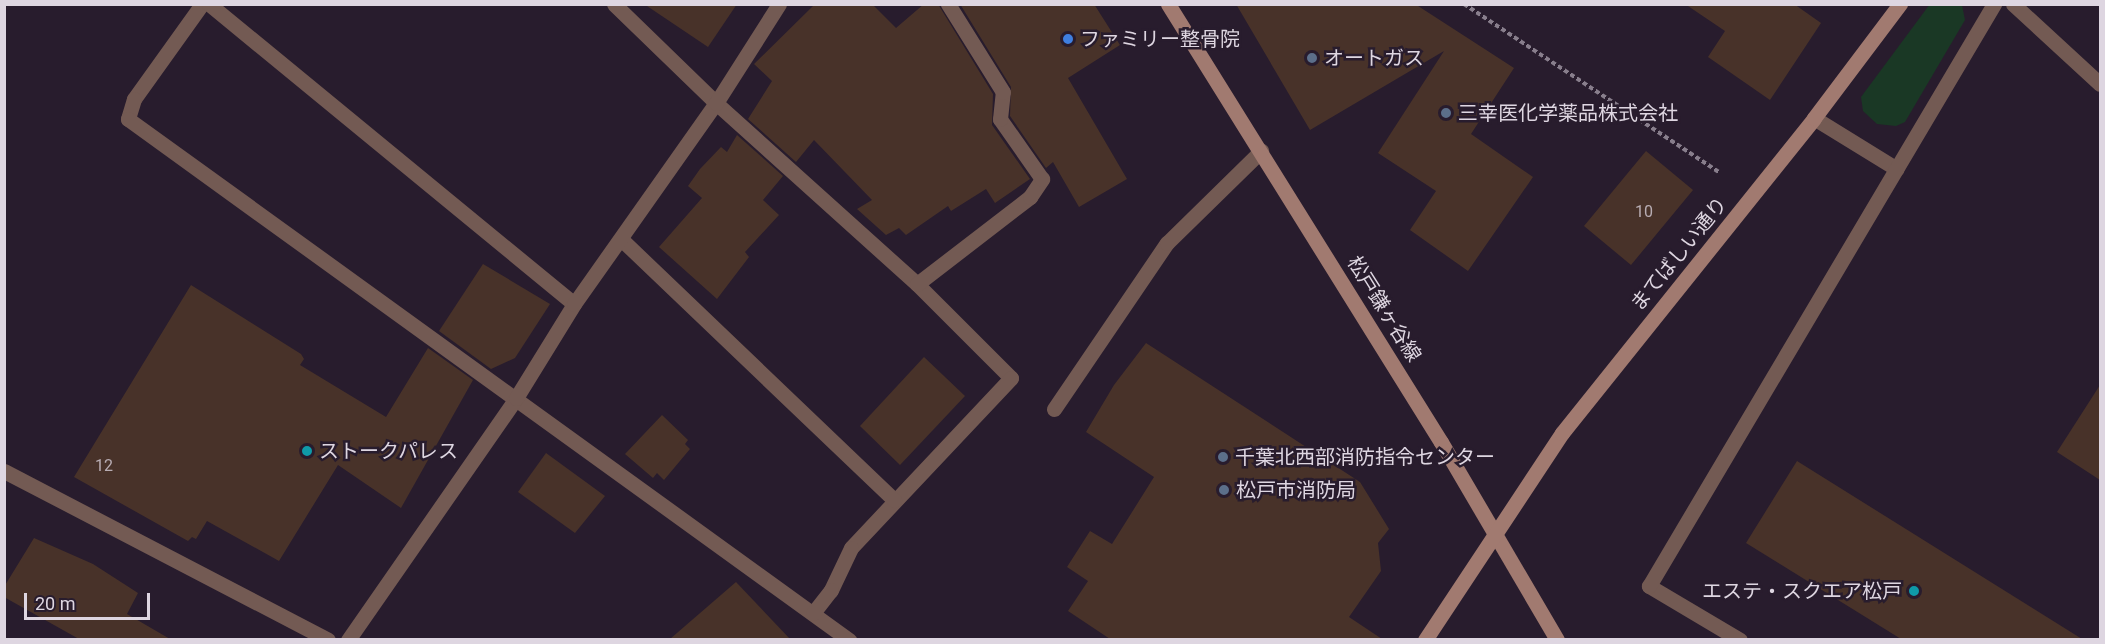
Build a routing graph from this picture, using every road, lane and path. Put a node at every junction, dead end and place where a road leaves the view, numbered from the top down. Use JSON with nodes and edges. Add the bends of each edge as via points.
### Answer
{"nodes":[{"id":1,"x":202,"y":4,"type":"edge"},
{"id":2,"x":209,"y":4,"type":"edge"},
{"id":3,"x":614,"y":4,"type":"edge"},
{"id":4,"x":779,"y":4,"type":"edge"},
{"id":5,"x":948,"y":4,"type":"edge"},
{"id":6,"x":1168,"y":4,"type":"edge"},
{"id":7,"x":1464,"y":4,"type":"edge"},
{"id":8,"x":1900,"y":4,"type":"edge"},
{"id":9,"x":1994,"y":4,"type":"edge"},
{"id":10,"x":2013,"y":4,"type":"edge"},
{"id":11,"x":2100,"y":84,"type":"edge"},
{"id":12,"x":716,"y":103,"type":"junction"},
{"id":13,"x":1814,"y":118,"type":"junction"},
{"id":14,"x":1261,"y":151,"type":"junction"},
{"id":15,"x":1897,"y":169,"type":"junction"},
{"id":16,"x":1720,"y":173,"type":"dead end"},
{"id":17,"x":621,"y":239,"type":"junction"},
{"id":18,"x":917,"y":284,"type":"junction"},
{"id":19,"x":574,"y":304,"type":"junction"},
{"id":20,"x":516,"y":398,"type":"junction"},
{"id":21,"x":1054,"y":409,"type":"dead end"},
{"id":22,"x":4,"y":471,"type":"edge"},
{"id":23,"x":894,"y":500,"type":"junction"},
{"id":24,"x":1494,"y":533,"type":"junction"},
{"id":25,"x":813,"y":613,"type":"junction"},
{"id":26,"x":328,"y":639,"type":"edge"},
{"id":27,"x":348,"y":639,"type":"edge"},
{"id":28,"x":849,"y":639,"type":"edge"},
{"id":29,"x":1425,"y":639,"type":"edge"},
{"id":30,"x":1557,"y":639,"type":"edge"},
{"id":31,"x":1740,"y":639,"type":"edge"}],
"edges":[{"from":1,"to":20,"type":"street","via":[[134,99],[128,119]]},
{"from":2,"to":19,"type":"street"},
{"from":3,"to":12,"type":"street"},
{"from":4,"to":12,"type":"street"},
{"from":5,"to":18,"type":"street","via":[[1003,92],[1000,119],[1042,179],[1030,197]]},
{"from":6,"to":14,"type":"street","name":"松戸鎌ヶ谷線"},
{"from":7,"to":16,"type":"path"},
{"from":8,"to":13,"type":"street","name":"まてばしい通り"},
{"from":9,"to":15,"type":"street"},
{"from":10,"to":11,"type":"street"},
{"from":12,"to":17,"type":"street"},
{"from":12,"to":18,"type":"street"},
{"from":13,"to":15,"type":"street"},
{"from":13,"to":24,"type":"street","name":"まてばしい通り","via":[[1562,433]]},
{"from":14,"to":21,"type":"street","via":[[1167,243]]},
{"from":14,"to":24,"type":"street","name":"松戸鎌ヶ谷線"},
{"from":15,"to":31,"type":"street","via":[[1649,586]]},
{"from":17,"to":19,"type":"street"},
{"from":17,"to":23,"type":"street"},
{"from":18,"to":23,"type":"street","via":[[1011,378]]},
{"from":19,"to":20,"type":"street"},
{"from":20,"to":25,"type":"street"},
{"from":20,"to":27,"type":"street"},
{"from":22,"to":26,"type":"street"},
{"from":23,"to":25,"type":"street","via":[[851,548],[831,590]]},
{"from":24,"to":29,"type":"street","name":"まてばしい通り"},
{"from":24,"to":30,"type":"street","name":"松戸鎌ヶ谷線"},
{"from":25,"to":28,"type":"street"}]}
